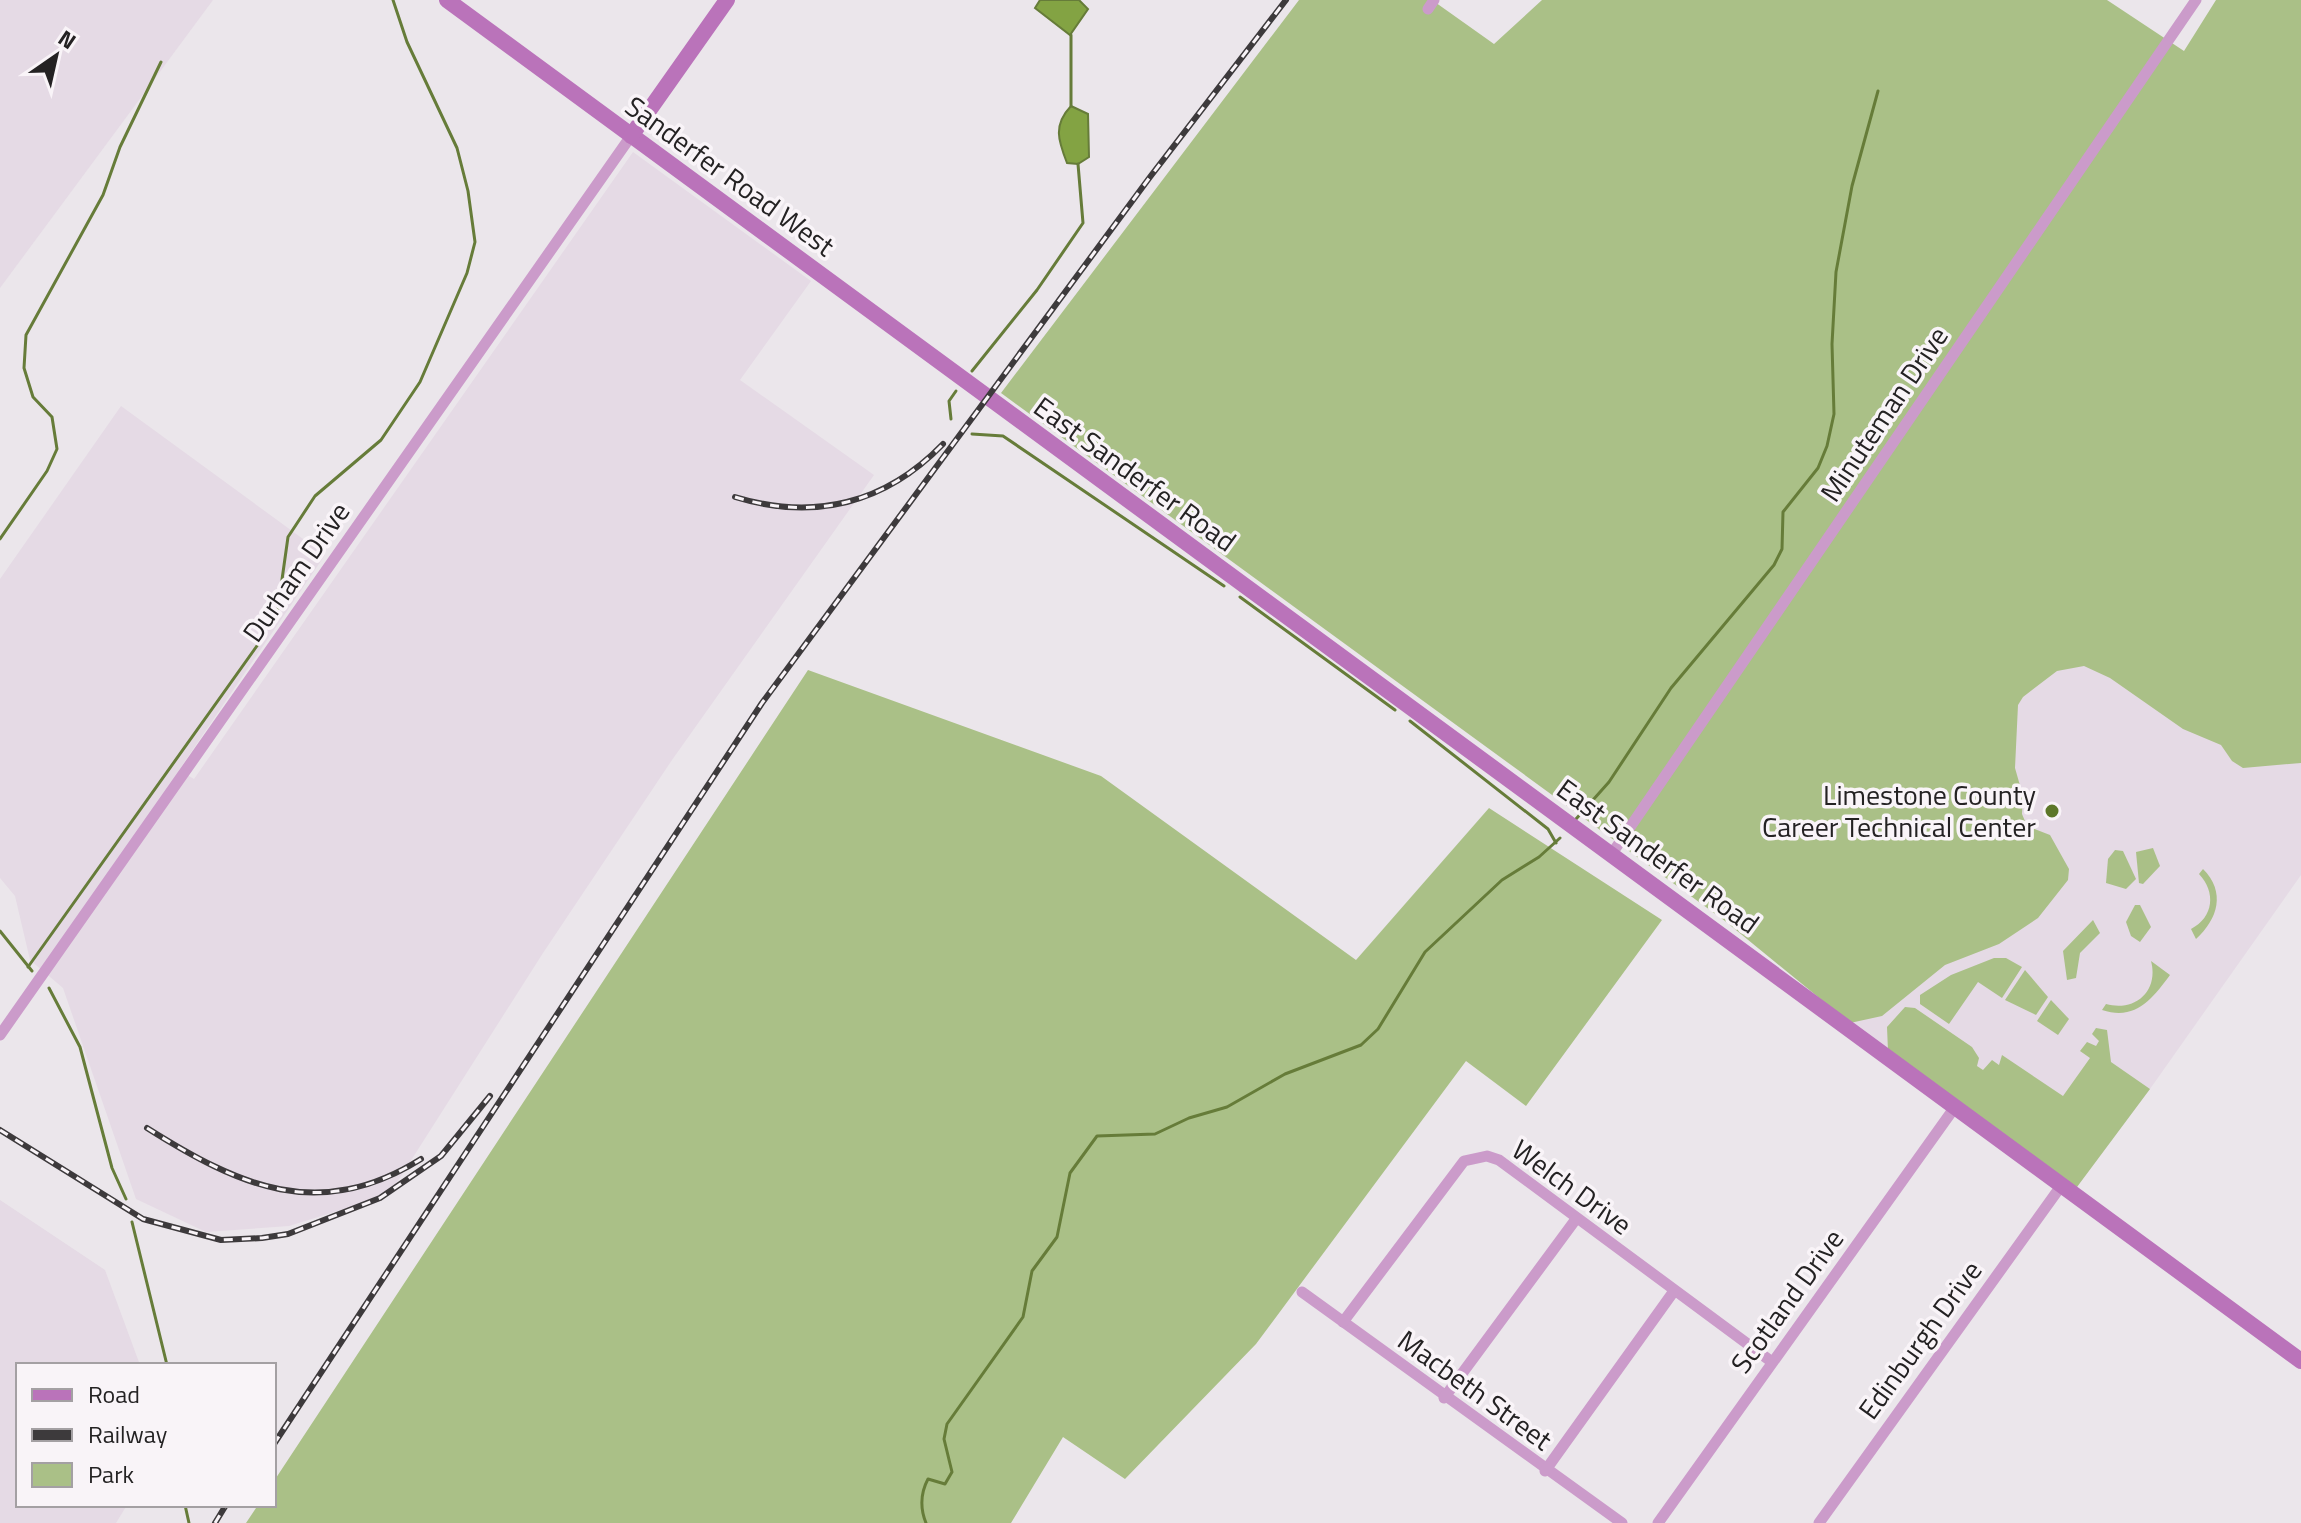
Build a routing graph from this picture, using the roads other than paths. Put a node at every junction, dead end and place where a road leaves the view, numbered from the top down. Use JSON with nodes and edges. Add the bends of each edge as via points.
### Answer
{"nodes":[{"id":1,"x":447,"y":0,"type":"edge"},
{"id":2,"x":727,"y":0,"type":"edge"},
{"id":3,"x":2196,"y":0,"type":"edge"},
{"id":4,"x":631,"y":136,"type":"junction"},
{"id":5,"x":983,"y":394,"type":"joint"},
{"id":6,"x":1611,"y":855,"type":"junction"},
{"id":7,"x":0,"y":1035,"type":"edge"},
{"id":8,"x":1955,"y":1107,"type":"junction"},
{"id":9,"x":2061,"y":1186,"type":"junction"},
{"id":10,"x":1576,"y":1219,"type":"junction"},
{"id":11,"x":1674,"y":1291,"type":"junction"},
{"id":12,"x":1302,"y":1292,"type":"dead end"},
{"id":13,"x":1343,"y":1322,"type":"junction"},
{"id":14,"x":2301,"y":1361,"type":"edge"},
{"id":15,"x":1772,"y":1362,"type":"junction"},
{"id":16,"x":1444,"y":1398,"type":"junction"},
{"id":17,"x":1545,"y":1471,"type":"junction"},
{"id":18,"x":1622,"y":1523,"type":"edge"},
{"id":19,"x":1658,"y":1523,"type":"edge"},
{"id":20,"x":1819,"y":1523,"type":"edge"}],
"edges":[{"from":1,"to":4,"type":"street","name":"Sanderfer Road West"},
{"from":2,"to":4,"type":"street"},
{"from":3,"to":6,"type":"street","name":"Minuteman Drive"},
{"from":4,"to":5,"type":"street","name":"Sanderfer Road West"},
{"from":4,"to":7,"type":"street","name":"Durham Drive"},
{"from":5,"to":6,"type":"street","name":"East Sanderfer Road"},
{"from":6,"to":8,"type":"street","name":"East Sanderfer Road"},
{"from":8,"to":9,"type":"street","name":"East Sanderfer Road"},
{"from":8,"to":15,"type":"street","name":"Scotland Drive"},
{"from":9,"to":14,"type":"street","name":"East Sanderfer Road"},
{"from":9,"to":20,"type":"street","name":"Edinburgh Drive"},
{"from":10,"to":11,"type":"street","name":"Welch Drive"},
{"from":10,"to":13,"type":"street","name":"Welch Drive","via":[[1499,1160],[1487,1156],[1464,1161]]},
{"from":10,"to":16,"type":"street"},
{"from":11,"to":15,"type":"street","name":"Welch Drive"},
{"from":11,"to":17,"type":"street"},
{"from":12,"to":13,"type":"street","name":"Macbeth Street"},
{"from":13,"to":16,"type":"street","name":"Macbeth Street"},
{"from":15,"to":19,"type":"street","name":"Scotland Drive"},
{"from":16,"to":17,"type":"street","name":"Macbeth Street"},
{"from":17,"to":18,"type":"street","name":"Macbeth Street"}]}
